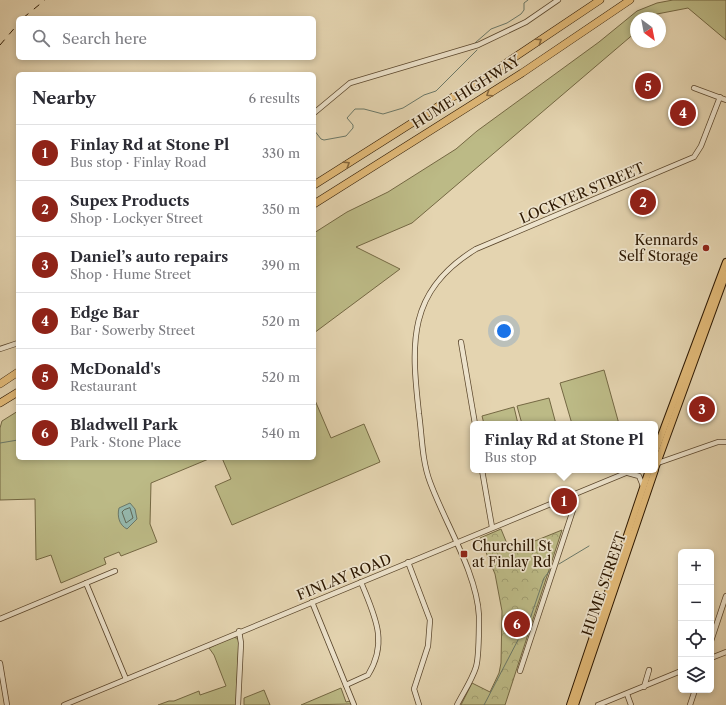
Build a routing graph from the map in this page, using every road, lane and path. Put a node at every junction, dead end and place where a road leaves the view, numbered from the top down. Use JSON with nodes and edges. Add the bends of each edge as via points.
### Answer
{"nodes":[{"id":1,"x":558,"y":0,"type":"edge"},
{"id":2,"x":600,"y":0,"type":"edge"},
{"id":3,"x":630,"y":0,"type":"edge"},
{"id":4,"x":636,"y":0,"type":"edge"},
{"id":5,"x":616,"y":11,"type":"junction"},
{"id":6,"x":694,"y":88,"type":"dead end"},
{"id":7,"x":720,"y":97,"type":"junction"},
{"id":8,"x":726,"y":100,"type":"edge"},
{"id":9,"x":316,"y":111,"type":"edge"},
{"id":10,"x":316,"y":184,"type":"edge"},
{"id":11,"x":316,"y":203,"type":"edge"},
{"id":12,"x":726,"y":262,"type":"edge"},
{"id":13,"x":726,"y":274,"type":"edge"},
{"id":14,"x":461,"y":342,"type":"dead end"},
{"id":15,"x":16,"y":344,"type":"edge"},
{"id":16,"x":0,"y":349,"type":"edge"},
{"id":17,"x":16,"y":373,"type":"edge"},
{"id":18,"x":1,"y":383,"type":"edge"},
{"id":19,"x":16,"y":393,"type":"edge"},
{"id":20,"x":2,"y":402,"type":"edge"},
{"id":21,"x":474,"y":421,"type":"edge"},
{"id":22,"x":726,"y":442,"type":"edge"},
{"id":23,"x":658,"y":444,"type":"edge"},
{"id":24,"x":658,"y":459,"type":"edge"},
{"id":25,"x":658,"y":466,"type":"edge"},
{"id":26,"x":483,"y":473,"type":"edge"},
{"id":27,"x":624,"y":473,"type":"joint"},
{"id":28,"x":648,"y":473,"type":"edge"},
{"id":29,"x":653,"y":473,"type":"edge"},
{"id":30,"x":644,"y":488,"type":"junction"},
{"id":31,"x":574,"y":494,"type":"junction"},
{"id":32,"x":492,"y":527,"type":"junction"},
{"id":33,"x":456,"y":542,"type":"junction"},
{"id":34,"x":408,"y":562,"type":"junction"},
{"id":35,"x":115,"y":571,"type":"dead end"},
{"id":36,"x":361,"y":582,"type":"junction"},
{"id":37,"x":86,"y":583,"type":"junction"},
{"id":38,"x":726,"y":596,"type":"edge"},
{"id":39,"x":312,"y":602,"type":"junction"},
{"id":40,"x":0,"y":619,"type":"edge"},
{"id":41,"x":239,"y":632,"type":"junction"},
{"id":42,"x":714,"y":632,"type":"edge"},
{"id":43,"x":726,"y":652,"type":"edge"},
{"id":44,"x":714,"y":657,"type":"edge"},
{"id":45,"x":0,"y":663,"type":"edge"},
{"id":46,"x":649,"y":670,"type":"dead end"},
{"id":47,"x":520,"y":671,"type":"dead end"},
{"id":48,"x":678,"y":672,"type":"edge"},
{"id":49,"x":126,"y":679,"type":"junction"},
{"id":50,"x":346,"y":685,"type":"junction"},
{"id":51,"x":644,"y":687,"type":"junction"},
{"id":52,"x":694,"y":693,"type":"edge"},
{"id":53,"x":627,"y":694,"type":"junction"},
{"id":54,"x":8,"y":705,"type":"edge"},
{"id":55,"x":64,"y":705,"type":"edge"},
{"id":56,"x":238,"y":705,"type":"edge"},
{"id":57,"x":354,"y":705,"type":"edge"},
{"id":58,"x":419,"y":705,"type":"edge"},
{"id":59,"x":457,"y":705,"type":"edge"},
{"id":60,"x":570,"y":705,"type":"edge"},
{"id":61,"x":576,"y":705,"type":"edge"},
{"id":62,"x":598,"y":705,"type":"edge"},
{"id":63,"x":631,"y":705,"type":"edge"},
{"id":64,"x":690,"y":705,"type":"edge"}],
"edges":[{"from":1,"to":9,"type":"street","via":[[520,25],[478,45],[350,83]]},
{"from":10,"to":2,"type":"highway","name":"HUME HIGHWAY","one_way":true,"via":[[494,71]]},
{"from":3,"to":5,"type":"highway","name":"HUME HIGHWAY"},
{"from":4,"to":5,"type":"highway"},
{"from":5,"to":11,"type":"highway","name":"HUME HIGHWAY","one_way":true},
{"from":6,"to":7,"type":"street"},
{"from":7,"to":8,"type":"street"},
{"from":7,"to":33,"type":"street","name":"LOCKYER STREET","via":[[701,146],[694,156],[476,249],[456,263],[431,292],[424,304],[416,330],[414,371],[426,469]]},
{"from":12,"to":23,"type":"main road"},
{"from":13,"to":24,"type":"main road","name":"HUME STREET"},
{"from":14,"to":21,"type":"street"},
{"from":15,"to":16,"type":"street"},
{"from":17,"to":18,"type":"highway"},
{"from":19,"to":20,"type":"highway"},
{"from":22,"to":25,"type":"street","via":[[718,442]]},
{"from":26,"to":32,"type":"street"},
{"from":27,"to":30,"type":"street","via":[[639,476]]},
{"from":27,"to":31,"type":"street","name":"FINLAY ROAD"},
{"from":28,"to":30,"type":"main road","name":"HUME STREET"},
{"from":29,"to":61,"type":"main road","name":"HUME STREET"},
{"from":30,"to":60,"type":"main road","name":"HUME STREET"},
{"from":31,"to":32,"type":"street","name":"FINLAY ROAD"},
{"from":31,"to":47,"type":"street","via":[[575,504]]},
{"from":32,"to":33,"type":"street","name":"FINLAY ROAD"},
{"from":33,"to":34,"type":"street","name":"FINLAY ROAD"},
{"from":33,"to":59,"type":"street","name":"LOCKYER STREET","via":[[471,580],[479,616],[476,667]]},
{"from":34,"to":36,"type":"street","name":"FINLAY ROAD"},
{"from":34,"to":58,"type":"street","via":[[430,617],[428,646],[414,689]]},
{"from":35,"to":37,"type":"street"},
{"from":36,"to":39,"type":"street","name":"FINLAY ROAD"},
{"from":36,"to":50,"type":"street","via":[[378,624],[378,646],[368,675]]},
{"from":37,"to":40,"type":"street"},
{"from":37,"to":49,"type":"street"},
{"from":38,"to":42,"type":"street"},
{"from":39,"to":41,"type":"street","name":"FINLAY ROAD"},
{"from":39,"to":50,"type":"street"},
{"from":41,"to":49,"type":"street","name":"FINLAY ROAD"},
{"from":41,"to":56,"type":"street","via":[[241,643]]},
{"from":43,"to":44,"type":"street"},
{"from":45,"to":54,"type":"street"},
{"from":46,"to":51,"type":"street"},
{"from":48,"to":51,"type":"street"},
{"from":49,"to":55,"type":"street","name":"FINLAY ROAD"},
{"from":50,"to":57,"type":"street"},
{"from":51,"to":53,"type":"street"},
{"from":52,"to":64,"type":"street"},
{"from":53,"to":62,"type":"street"},
{"from":53,"to":63,"type":"street"}]}
